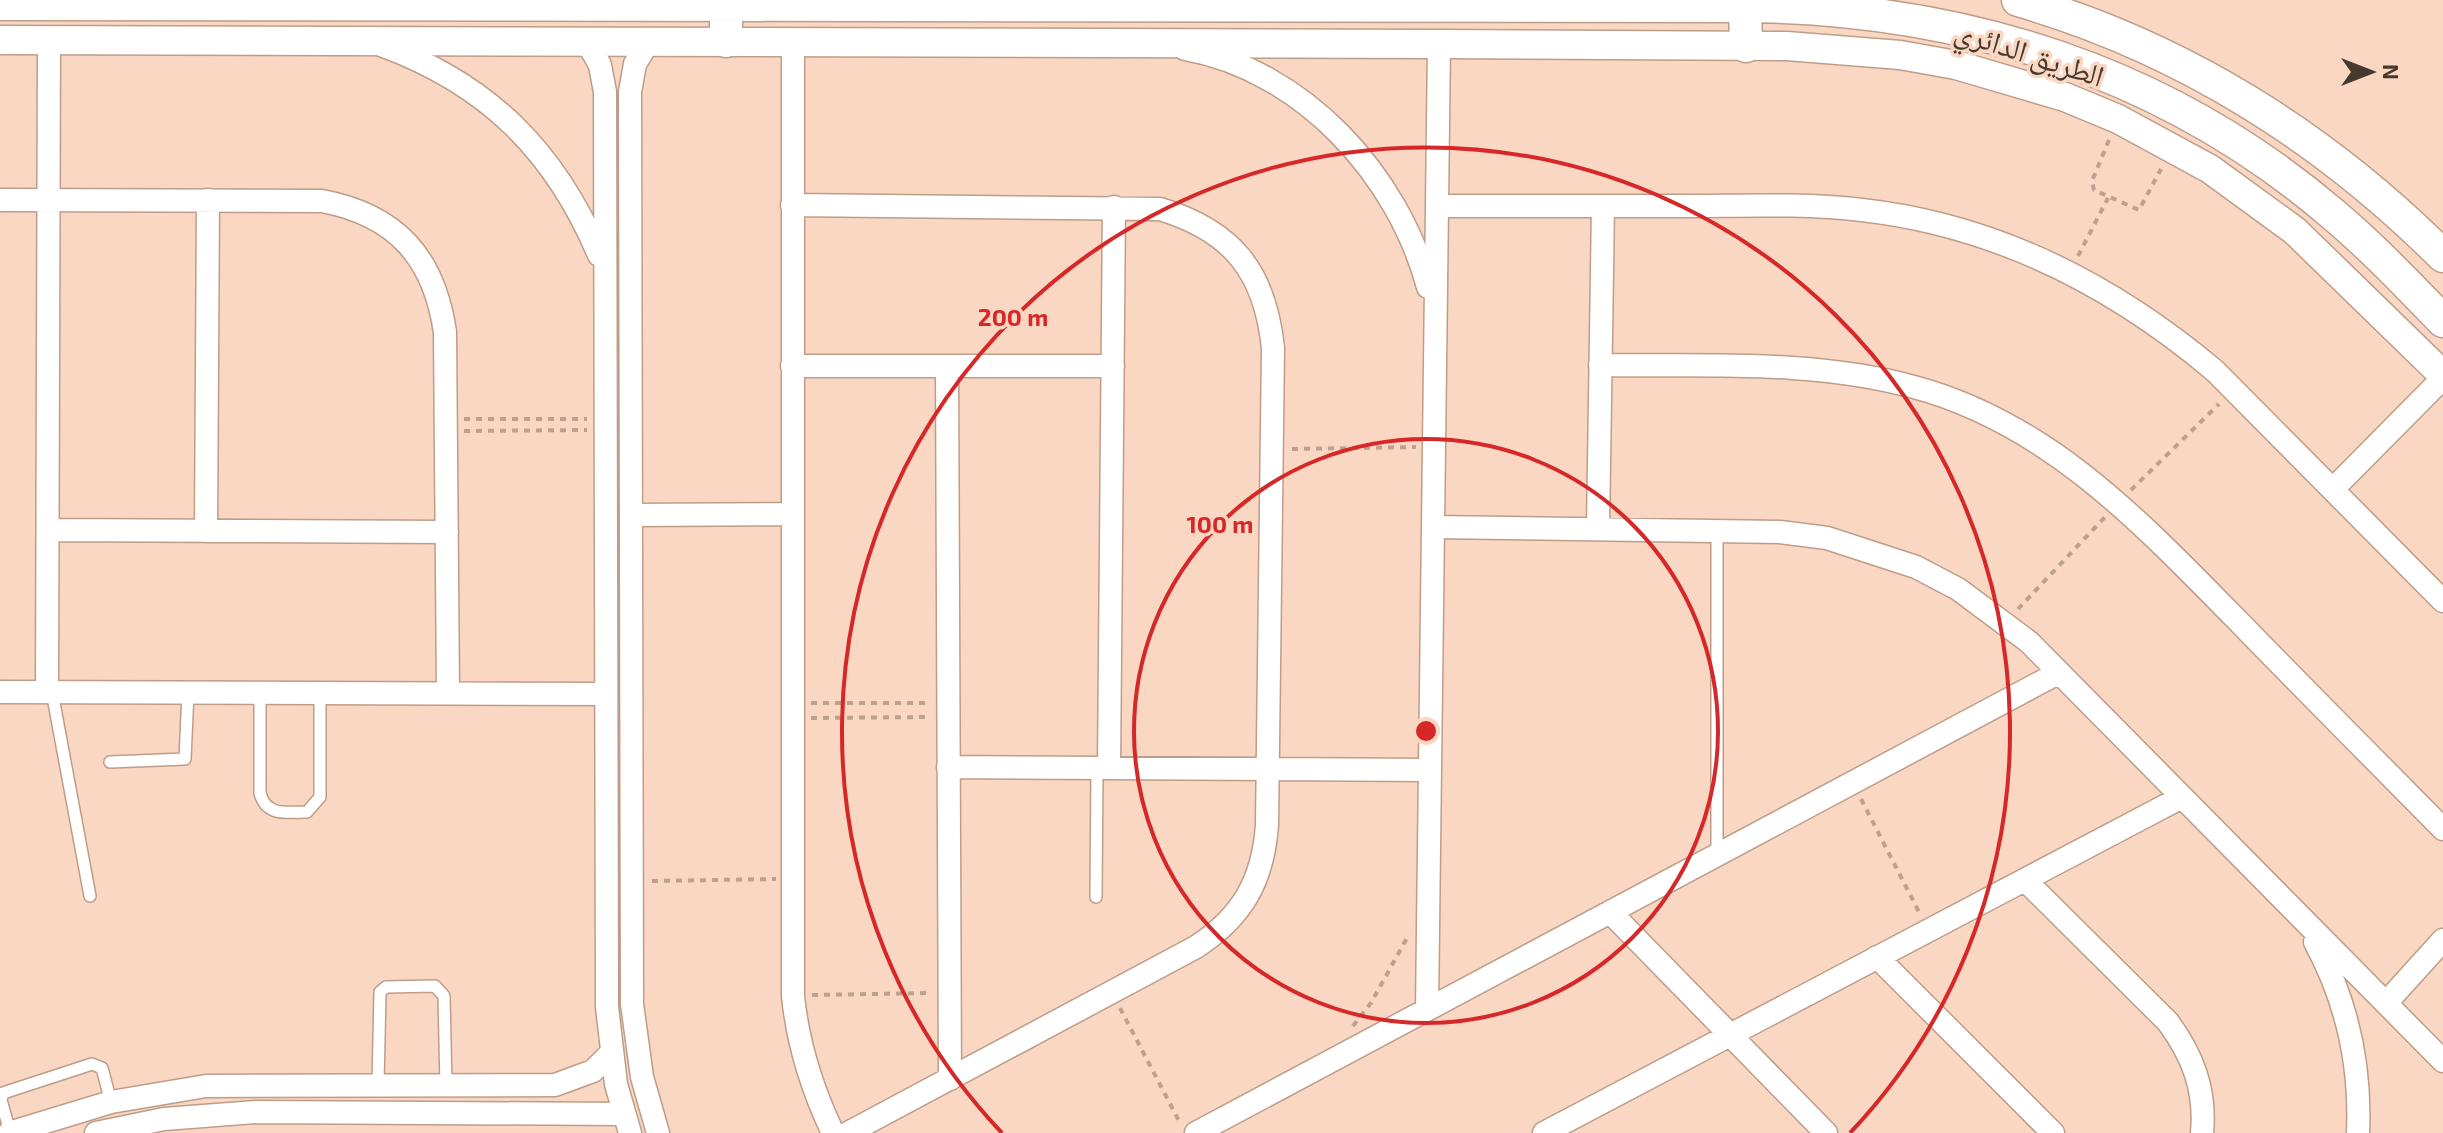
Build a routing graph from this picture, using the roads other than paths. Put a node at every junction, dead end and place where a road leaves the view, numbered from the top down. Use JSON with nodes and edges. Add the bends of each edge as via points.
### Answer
{"nodes":[{"id":1,"x":2018,"y":0,"type":"edge"},
{"id":2,"x":152,"y":2,"type":"edge"},
{"id":3,"x":1143,"y":3,"type":"edge"},
{"id":4,"x":0,"y":4,"type":"edge"},
{"id":5,"x":726,"y":6,"type":"junction"},
{"id":6,"x":1745,"y":6,"type":"junction"},
{"id":7,"x":0,"y":40,"type":"edge"},
{"id":8,"x":49,"y":40,"type":"junction"},
{"id":9,"x":365,"y":40,"type":"junction"},
{"id":10,"x":649,"y":41,"type":"junction"},
{"id":11,"x":726,"y":41,"type":"junction"},
{"id":12,"x":793,"y":41,"type":"junction"},
{"id":13,"x":1140,"y":41,"type":"junction"},
{"id":14,"x":587,"y":42,"type":"junction"},
{"id":15,"x":1439,"y":44,"type":"junction"},
{"id":16,"x":1746,"y":46,"type":"junction"},
{"id":17,"x":0,"y":200,"type":"edge"},
{"id":18,"x":49,"y":200,"type":"junction"},
{"id":19,"x":208,"y":200,"type":"junction"},
{"id":20,"x":792,"y":205,"type":"junction"},
{"id":21,"x":1437,"y":206,"type":"junction"},
{"id":22,"x":1603,"y":206,"type":"junction"},
{"id":23,"x":1114,"y":207,"type":"junction"},
{"id":24,"x":2443,"y":256,"type":"edge"},
{"id":25,"x":604,"y":265,"type":"junction"},
{"id":26,"x":1436,"y":314,"type":"junction"},
{"id":27,"x":2443,"y":321,"type":"edge"},
{"id":28,"x":1600,"y":365,"type":"junction"},
{"id":29,"x":792,"y":366,"type":"junction"},
{"id":30,"x":947,"y":366,"type":"junction"},
{"id":31,"x":1113,"y":366,"type":"junction"},
{"id":32,"x":2443,"y":377,"type":"edge"},
{"id":33,"x":2333,"y":489,"type":"junction"},
{"id":34,"x":791,"y":514,"type":"junction"},
{"id":35,"x":631,"y":515,"type":"junction"},
{"id":36,"x":1433,"y":527,"type":"junction"},
{"id":37,"x":1598,"y":529,"type":"junction"},
{"id":38,"x":48,"y":530,"type":"junction"},
{"id":39,"x":206,"y":531,"type":"junction"},
{"id":40,"x":1717,"y":531,"type":"junction"},
{"id":41,"x":447,"y":532,"type":"junction"},
{"id":42,"x":2443,"y":601,"type":"edge"},
{"id":43,"x":606,"y":603,"type":"junction"},
{"id":44,"x":631,"y":603,"type":"junction"},
{"id":45,"x":2058,"y":673,"type":"junction"},
{"id":46,"x":0,"y":692,"type":"edge"},
{"id":47,"x":49,"y":692,"type":"junction"},
{"id":48,"x":188,"y":692,"type":"junction"},
{"id":49,"x":260,"y":693,"type":"junction"},
{"id":50,"x":320,"y":693,"type":"junction"},
{"id":51,"x":448,"y":693,"type":"junction"},
{"id":52,"x":606,"y":694,"type":"junction"},
{"id":53,"x":110,"y":762,"type":"dead end"},
{"id":54,"x":948,"y":767,"type":"junction"},
{"id":55,"x":1103,"y":768,"type":"junction"},
{"id":56,"x":1269,"y":769,"type":"junction"},
{"id":57,"x":1430,"y":770,"type":"junction"},
{"id":58,"x":2182,"y":797,"type":"junction"},
{"id":59,"x":2443,"y":829,"type":"edge"},
{"id":60,"x":1717,"y":855,"type":"junction"},
{"id":61,"x":2025,"y":880,"type":"junction"},
{"id":62,"x":90,"y":896,"type":"dead end"},
{"id":63,"x":1096,"y":897,"type":"dead end"},
{"id":64,"x":1610,"y":912,"type":"junction"},
{"id":65,"x":2303,"y":920,"type":"junction"},
{"id":66,"x":2443,"y":940,"type":"edge"},
{"id":67,"x":1877,"y":957,"type":"junction"},
{"id":68,"x":2386,"y":1003,"type":"junction"},
{"id":69,"x":1427,"y":1010,"type":"junction"},
{"id":70,"x":1729,"y":1035,"type":"junction"},
{"id":71,"x":610,"y":1054,"type":"junction"},
{"id":72,"x":2443,"y":1061,"type":"edge"},
{"id":73,"x":950,"y":1079,"type":"junction"},
{"id":74,"x":378,"y":1085,"type":"junction"},
{"id":75,"x":446,"y":1086,"type":"junction"},
{"id":76,"x":111,"y":1102,"type":"junction"},
{"id":77,"x":256,"y":1112,"type":"junction"},
{"id":78,"x":441,"y":1112,"type":"junction"},
{"id":79,"x":626,"y":1123,"type":"edge"},
{"id":80,"x":10,"y":1133,"type":"edge"},
{"id":81,"x":96,"y":1133,"type":"edge"},
{"id":82,"x":267,"y":1133,"type":"edge"},
{"id":83,"x":452,"y":1133,"type":"edge"},
{"id":84,"x":658,"y":1133,"type":"edge"},
{"id":85,"x":833,"y":1133,"type":"edge"},
{"id":86,"x":848,"y":1133,"type":"edge"},
{"id":87,"x":1196,"y":1133,"type":"edge"},
{"id":88,"x":1544,"y":1133,"type":"edge"},
{"id":89,"x":1826,"y":1133,"type":"edge"},
{"id":90,"x":2053,"y":1133,"type":"edge"},
{"id":91,"x":2202,"y":1133,"type":"edge"},
{"id":92,"x":2358,"y":1133,"type":"edge"}],
"edges":[{"from":1,"to":24,"type":"main road","name":"الطريق الدائري","via":[[2160,53],[2267,112],[2366,184]]},
{"from":2,"to":4,"type":"main road","name":"الطريق الدائري"},
{"from":2,"to":5,"type":"main road","name":"الطريق الدائري"},
{"from":3,"to":5,"type":"main road","name":"الطريق الدائري"},
{"from":3,"to":6,"type":"main road","name":"الطريق الدائري"},
{"from":5,"to":11,"type":"main road"},
{"from":6,"to":16,"type":"main road"},
{"from":6,"to":27,"type":"main road","name":"الطريق الدائري","via":[[1809,7],[1935,22],[2022,44],[2118,79],[2230,139],[2283,175],[2381,257]]},
{"from":7,"to":8,"type":"street"},
{"from":8,"to":9,"type":"street"},
{"from":8,"to":18,"type":"street"},
{"from":9,"to":14,"type":"street"},
{"from":9,"to":25,"type":"street","via":[[418,59],[468,87],[512,123],[566,189]]},
{"from":10,"to":11,"type":"street"},
{"from":10,"to":14,"type":"street"},
{"from":10,"to":35,"type":"street","via":[[635,64],[630,92]]},
{"from":11,"to":12,"type":"street"},
{"from":12,"to":13,"type":"street"},
{"from":12,"to":20,"type":"street"},
{"from":13,"to":15,"type":"street"},
{"from":13,"to":26,"type":"street","via":[[1244,68],[1291,94],[1333,128],[1370,167],[1399,213]]},
{"from":14,"to":25,"type":"street","via":[[600,65],[605,92]]},
{"from":15,"to":16,"type":"street"},
{"from":15,"to":21,"type":"street"},
{"from":16,"to":32,"type":"street","via":[[1844,49],[1956,65],[2065,97],[2118,119],[2254,198],[2295,231]]},
{"from":17,"to":18,"type":"street"},
{"from":18,"to":19,"type":"street"},
{"from":18,"to":38,"type":"street"},
{"from":19,"to":39,"type":"street"},
{"from":19,"to":41,"type":"street","via":[[349,206],[398,233],[417,254],[441,304],[445,332]]},
{"from":20,"to":23,"type":"street"},
{"from":20,"to":29,"type":"street"},
{"from":21,"to":22,"type":"street"},
{"from":21,"to":26,"type":"street"},
{"from":22,"to":28,"type":"street"},
{"from":22,"to":33,"type":"street","via":[[1863,210],[2006,244],[2070,273],[2177,339]]},
{"from":23,"to":31,"type":"street"},
{"from":23,"to":56,"type":"street","via":[[1160,209],[1191,218],[1219,235],[1242,257],[1270,316]]},
{"from":25,"to":43,"type":"street"},
{"from":26,"to":36,"type":"street"},
{"from":28,"to":37,"type":"street"},
{"from":28,"to":59,"type":"street","via":[[1812,368],[1865,375],[1928,391],[2013,427],[2058,453],[2127,510]]},
{"from":29,"to":30,"type":"street"},
{"from":29,"to":34,"type":"street"},
{"from":30,"to":31,"type":"street"},
{"from":30,"to":54,"type":"street"},
{"from":31,"to":55,"type":"street"},
{"from":32,"to":33,"type":"street"},
{"from":33,"to":42,"type":"street"},
{"from":34,"to":35,"type":"street"},
{"from":34,"to":85,"type":"street","via":[[793,996],[796,1031]]},
{"from":35,"to":44,"type":"street"},
{"from":36,"to":37,"type":"street"},
{"from":36,"to":57,"type":"street"},
{"from":37,"to":40,"type":"street"},
{"from":38,"to":39,"type":"street"},
{"from":38,"to":47,"type":"street"},
{"from":39,"to":41,"type":"street"},
{"from":40,"to":45,"type":"street","via":[[1827,538],[1916,567],[1997,615]]},
{"from":40,"to":60,"type":"lane"},
{"from":41,"to":51,"type":"street"},
{"from":43,"to":44,"type":"street"},
{"from":43,"to":52,"type":"street"},
{"from":44,"to":84,"type":"street","via":[[636,1041]]},
{"from":45,"to":58,"type":"street"},
{"from":45,"to":60,"type":"street"},
{"from":46,"to":47,"type":"street"},
{"from":47,"to":48,"type":"street"},
{"from":47,"to":62,"type":"lane"},
{"from":48,"to":49,"type":"street"},
{"from":48,"to":53,"type":"lane","via":[[185,759]]},
{"from":49,"to":50,"type":"street"},
{"from":49,"to":50,"type":"lane","via":[[264,804],[273,812],[307,812],[320,797]]},
{"from":50,"to":51,"type":"street"},
{"from":51,"to":52,"type":"street"},
{"from":52,"to":71,"type":"street"},
{"from":54,"to":55,"type":"street"},
{"from":54,"to":73,"type":"street"},
{"from":55,"to":56,"type":"street"},
{"from":55,"to":63,"type":"lane"},
{"from":56,"to":57,"type":"street"},
{"from":56,"to":73,"type":"street","via":[[1265,855],[1241,909],[1221,931]]},
{"from":57,"to":69,"type":"street"},
{"from":58,"to":61,"type":"street"},
{"from":58,"to":65,"type":"street"},
{"from":60,"to":64,"type":"street"},
{"from":61,"to":67,"type":"street"},
{"from":61,"to":91,"type":"street","via":[[2183,1042],[2201,1091]]},
{"from":64,"to":69,"type":"street"},
{"from":64,"to":70,"type":"street"},
{"from":65,"to":68,"type":"street"},
{"from":65,"to":92,"type":"street","via":[[2344,1009],[2355,1057]]},
{"from":66,"to":68,"type":"street"},
{"from":67,"to":70,"type":"street"},
{"from":67,"to":90,"type":"street"},
{"from":68,"to":72,"type":"street"},
{"from":69,"to":87,"type":"street"},
{"from":70,"to":88,"type":"street"},
{"from":70,"to":89,"type":"street"},
{"from":71,"to":75,"type":"street","via":[[593,1071],[555,1085]]},
{"from":71,"to":79,"type":"street"},
{"from":73,"to":86,"type":"street"},
{"from":74,"to":75,"type":"street"},
{"from":74,"to":75,"type":"lane","via":[[380,992],[386,987],[435,986],[444,996]]},
{"from":74,"to":76,"type":"street","via":[[206,1086]]},
{"from":76,"to":80,"type":"street"},
{"from":76,"to":80,"type":"lane","via":[[102,1068],[92,1064],[3,1093]]},
{"from":77,"to":78,"type":"street"},
{"from":77,"to":81,"type":"street","via":[[164,1119]]},
{"from":77,"to":82,"type":"street"},
{"from":78,"to":79,"type":"street"},
{"from":78,"to":83,"type":"street"}]}
